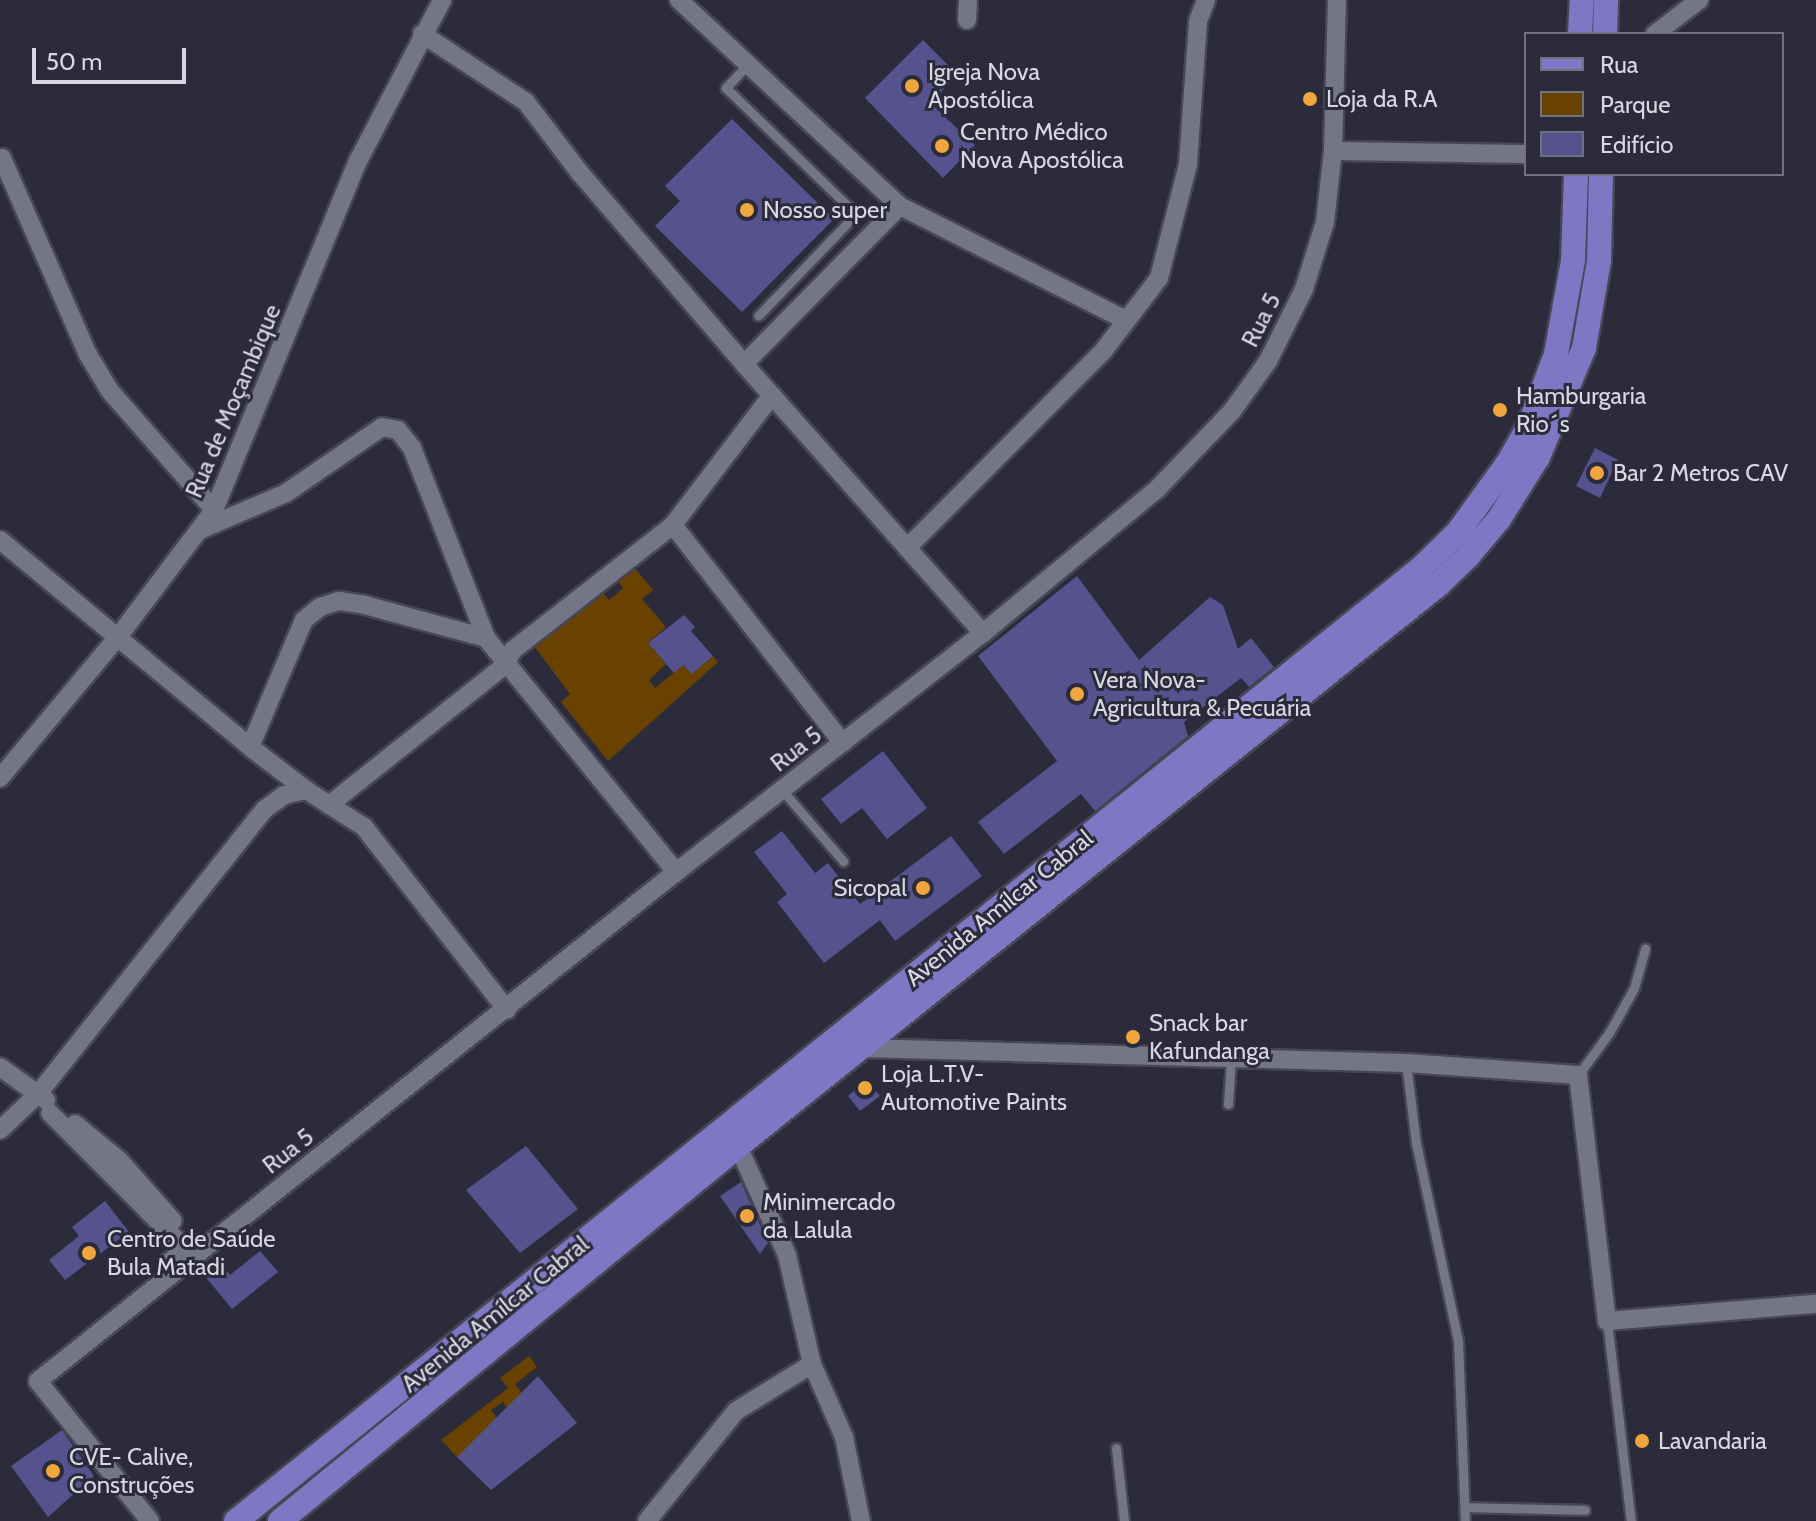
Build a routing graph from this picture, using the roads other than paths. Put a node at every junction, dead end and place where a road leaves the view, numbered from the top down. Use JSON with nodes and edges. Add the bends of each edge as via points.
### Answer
{"nodes":[{"id":1,"x":442,"y":0,"type":"edge"},
{"id":2,"x":679,"y":0,"type":"edge"},
{"id":3,"x":968,"y":0,"type":"edge"},
{"id":4,"x":1206,"y":0,"type":"edge"},
{"id":5,"x":1337,"y":0,"type":"edge"},
{"id":6,"x":1582,"y":0,"type":"edge"},
{"id":7,"x":1606,"y":0,"type":"edge"},
{"id":8,"x":1699,"y":0,"type":"edge"},
{"id":9,"x":967,"y":20,"type":"dead end"},
{"id":10,"x":1580,"y":32,"type":"edge"},
{"id":11,"x":1605,"y":32,"type":"edge"},
{"id":12,"x":1658,"y":32,"type":"edge"},
{"id":13,"x":422,"y":34,"type":"junction"},
{"id":14,"x":748,"y":64,"type":"junction"},
{"id":15,"x":1333,"y":151,"type":"junction"},
{"id":16,"x":1524,"y":154,"type":"edge"},
{"id":17,"x":2,"y":158,"type":"edge"},
{"id":18,"x":1576,"y":176,"type":"edge"},
{"id":19,"x":1601,"y":176,"type":"edge"},
{"id":20,"x":900,"y":206,"type":"junction"},
{"id":21,"x":758,"y":316,"type":"dead end"},
{"id":22,"x":1126,"y":320,"type":"junction"},
{"id":23,"x":744,"y":364,"type":"junction"},
{"id":24,"x":772,"y":395,"type":"junction"},
{"id":25,"x":214,"y":510,"type":"junction"},
{"id":26,"x":673,"y":525,"type":"junction"},
{"id":27,"x":202,"y":529,"type":"junction"},
{"id":28,"x":0,"y":540,"type":"edge"},
{"id":29,"x":907,"y":548,"type":"junction"},
{"id":30,"x":983,"y":633,"type":"junction"},
{"id":31,"x":118,"y":637,"type":"junction"},
{"id":32,"x":486,"y":638,"type":"junction"},
{"id":33,"x":505,"y":665,"type":"junction"},
{"id":34,"x":843,"y":743,"type":"junction"},
{"id":35,"x":250,"y":747,"type":"junction"},
{"id":36,"x":0,"y":778,"type":"edge"},
{"id":37,"x":306,"y":790,"type":"junction"},
{"id":38,"x":782,"y":790,"type":"junction"},
{"id":39,"x":329,"y":805,"type":"junction"},
{"id":40,"x":843,"y":861,"type":"dead end"},
{"id":41,"x":676,"y":872,"type":"junction"},
{"id":42,"x":1645,"y":949,"type":"dead end"},
{"id":43,"x":507,"y":1010,"type":"junction"},
{"id":44,"x":863,"y":1048,"type":"junction"},
{"id":45,"x":1231,"y":1059,"type":"junction"},
{"id":46,"x":1406,"y":1063,"type":"junction"},
{"id":47,"x":0,"y":1067,"type":"edge"},
{"id":48,"x":1578,"y":1075,"type":"junction"},
{"id":49,"x":38,"y":1094,"type":"junction"},
{"id":50,"x":1228,"y":1104,"type":"dead end"},
{"id":51,"x":50,"y":1113,"type":"dead end"},
{"id":52,"x":0,"y":1130,"type":"edge"},
{"id":53,"x":738,"y":1146,"type":"junction"},
{"id":54,"x":200,"y":1251,"type":"junction"},
{"id":55,"x":1816,"y":1304,"type":"edge"},
{"id":56,"x":1607,"y":1321,"type":"junction"},
{"id":57,"x":812,"y":1364,"type":"junction"},
{"id":58,"x":38,"y":1374,"type":"junction"},
{"id":59,"x":1116,"y":1448,"type":"dead end"},
{"id":60,"x":1465,"y":1507,"type":"junction"},
{"id":61,"x":1585,"y":1510,"type":"dead end"},
{"id":62,"x":150,"y":1521,"type":"edge"},
{"id":63,"x":236,"y":1521,"type":"edge"},
{"id":64,"x":280,"y":1521,"type":"edge"},
{"id":65,"x":647,"y":1521,"type":"edge"},
{"id":66,"x":861,"y":1521,"type":"edge"},
{"id":67,"x":1124,"y":1521,"type":"edge"},
{"id":68,"x":1465,"y":1521,"type":"edge"},
{"id":69,"x":1631,"y":1521,"type":"edge"}],
"edges":[{"from":1,"to":13,"type":"street","name":"Rua de Moçambique"},
{"from":2,"to":14,"type":"street"},
{"from":3,"to":9,"type":"street"},
{"from":4,"to":22,"type":"street","via":[[1198,21],[1181,197],[1159,278]]},
{"from":5,"to":15,"type":"street","name":"Rua 5"},
{"from":6,"to":10,"type":"main road"},
{"from":7,"to":11,"type":"main road"},
{"from":8,"to":12,"type":"street"},
{"from":13,"to":23,"type":"street","via":[[526,102]]},
{"from":13,"to":25,"type":"street","name":"Rua de Moçambique","via":[[358,161]]},
{"from":14,"to":20,"type":"street"},
{"from":14,"to":21,"type":"lane","via":[[726,88],[856,214]]},
{"from":15,"to":16,"type":"street"},
{"from":15,"to":30,"type":"street","name":"Rua 5","via":[[1321,235],[1304,289],[1268,361],[1232,411],[1158,488]]},
{"from":17,"to":25,"type":"street","via":[[102,378]]},
{"from":18,"to":63,"type":"main road","name":"Avenida Amílcar Cabral","via":[[1573,260],[1556,354],[1529,426],[1458,532],[1420,569]]},
{"from":19,"to":44,"type":"main road","name":"Avenida Amílcar Cabral","via":[[1599,261],[1584,348],[1538,457],[1468,556]]},
{"from":20,"to":22,"type":"street"},
{"from":20,"to":23,"type":"street"},
{"from":22,"to":29,"type":"street","via":[[1104,350]]},
{"from":23,"to":24,"type":"street"},
{"from":24,"to":26,"type":"street"},
{"from":24,"to":29,"type":"street"},
{"from":25,"to":27,"type":"street","name":"Rua de Moçambique"},
{"from":26,"to":33,"type":"street","via":[[513,650]]},
{"from":26,"to":34,"type":"street"},
{"from":27,"to":31,"type":"street","name":"Rua de Moçambique"},
{"from":27,"to":32,"type":"street","via":[[286,493],[390,426],[412,448]]},
{"from":28,"to":31,"type":"street"},
{"from":29,"to":30,"type":"street"},
{"from":30,"to":34,"type":"street","name":"Rua 5"},
{"from":31,"to":35,"type":"street"},
{"from":31,"to":36,"type":"street","name":"Rua de Moçambique"},
{"from":32,"to":33,"type":"street"},
{"from":32,"to":35,"type":"street","via":[[361,604],[339,601],[320,607],[304,620]]},
{"from":33,"to":39,"type":"street"},
{"from":33,"to":41,"type":"street"},
{"from":34,"to":38,"type":"street","name":"Rua 5"},
{"from":35,"to":37,"type":"street"},
{"from":37,"to":39,"type":"street"},
{"from":37,"to":49,"type":"street","via":[[284,795],[265,809]]},
{"from":38,"to":40,"type":"lane"},
{"from":38,"to":41,"type":"street","name":"Rua 5"},
{"from":39,"to":43,"type":"street","via":[[364,827]]},
{"from":41,"to":43,"type":"street","name":"Rua 5"},
{"from":42,"to":48,"type":"lane","via":[[1634,988]]},
{"from":43,"to":54,"type":"street","name":"Rua 5"},
{"from":44,"to":45,"type":"street"},
{"from":44,"to":53,"type":"main road","name":"Avenida Amílcar Cabral"},
{"from":45,"to":46,"type":"street"},
{"from":45,"to":50,"type":"lane"},
{"from":46,"to":48,"type":"street"},
{"from":46,"to":60,"type":"lane","via":[[1427,1200],[1458,1340]]},
{"from":47,"to":49,"type":"street"},
{"from":48,"to":56,"type":"street"},
{"from":49,"to":52,"type":"street"},
{"from":49,"to":54,"type":"street","via":[[119,1160]]},
{"from":51,"to":58,"type":"street","via":[[186,1249]]},
{"from":53,"to":57,"type":"street","via":[[787,1255]]},
{"from":53,"to":64,"type":"main road","name":"Avenida Amílcar Cabral"},
{"from":54,"to":58,"type":"street","name":"Rua 5"},
{"from":55,"to":56,"type":"street"},
{"from":56,"to":69,"type":"lane"},
{"from":57,"to":65,"type":"street","via":[[736,1411]]},
{"from":57,"to":66,"type":"street","via":[[844,1437]]},
{"from":58,"to":62,"type":"street"},
{"from":59,"to":67,"type":"lane"},
{"from":60,"to":61,"type":"lane"},
{"from":60,"to":68,"type":"lane"}]}
